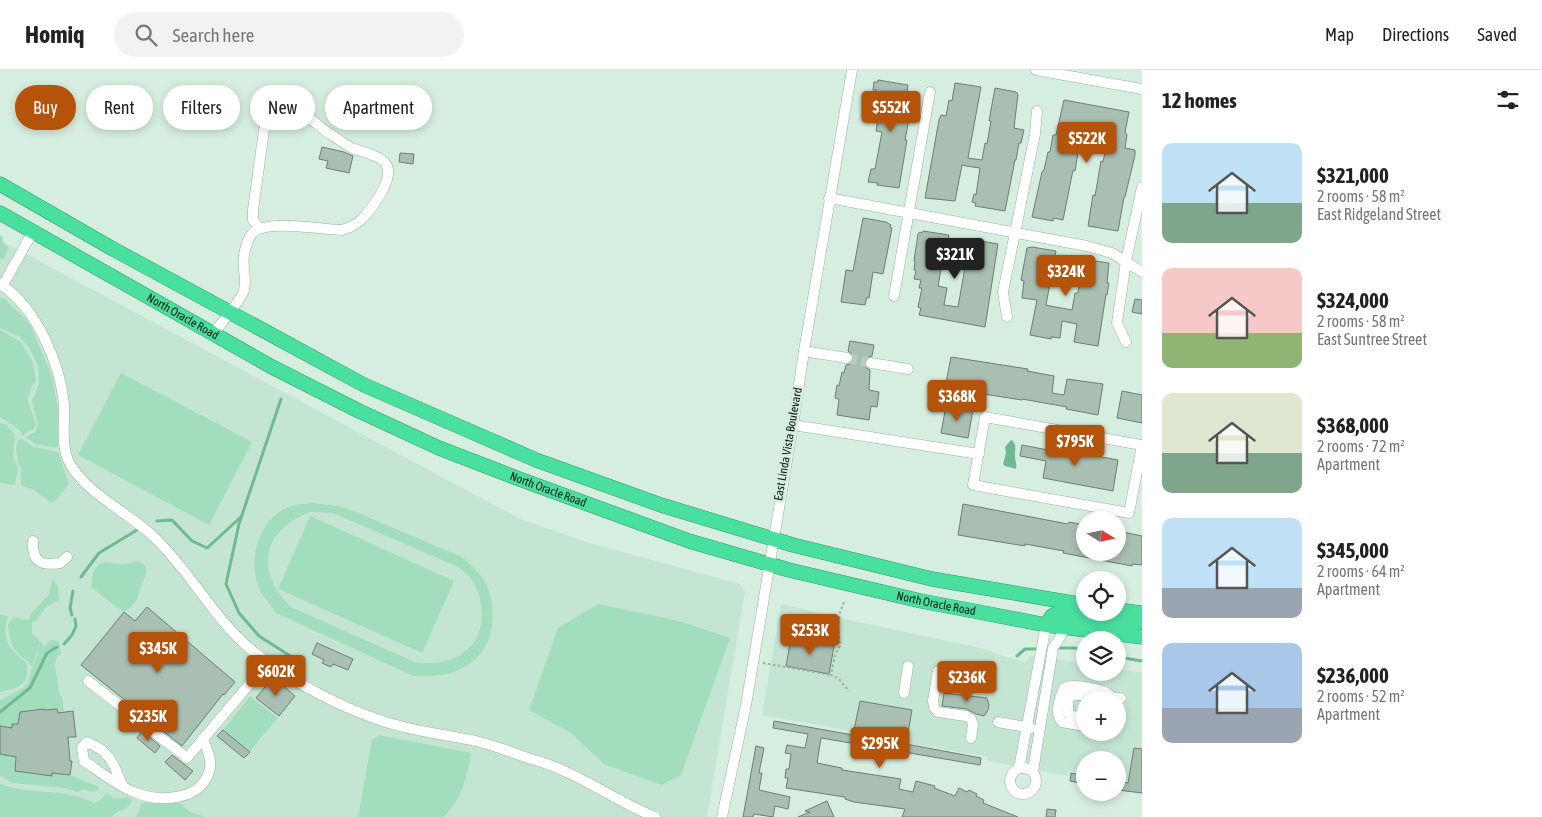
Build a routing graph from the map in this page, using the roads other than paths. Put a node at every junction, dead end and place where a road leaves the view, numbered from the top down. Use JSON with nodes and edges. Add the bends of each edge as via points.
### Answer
{"nodes":[{"id":1,"x":852,"y":70,"type":"edge"},
{"id":2,"x":1036,"y":70,"type":"edge"},
{"id":3,"x":1058,"y":72,"type":"edge"},
{"id":4,"x":1071,"y":73,"type":"edge"},
{"id":5,"x":1142,"y":89,"type":"edge"},
{"id":6,"x":930,"y":92,"type":"dead end"},
{"id":7,"x":1037,"y":110,"type":"dead end"},
{"id":8,"x":0,"y":184,"type":"edge"},
{"id":9,"x":1142,"y":187,"type":"edge"},
{"id":10,"x":829,"y":198,"type":"junction"},
{"id":11,"x":908,"y":213,"type":"junction"},
{"id":12,"x":0,"y":214,"type":"edge"},
{"id":13,"x":259,"y":228,"type":"junction"},
{"id":14,"x":32,"y":233,"type":"junction"},
{"id":15,"x":1014,"y":233,"type":"junction"},
{"id":16,"x":1126,"y":262,"type":"junction"},
{"id":17,"x":1142,"y":272,"type":"edge"},
{"id":18,"x":1,"y":284,"type":"edge"},
{"id":19,"x":894,"y":296,"type":"dead end"},
{"id":20,"x":229,"y":312,"type":"junction"},
{"id":21,"x":1007,"y":317,"type":"dead end"},
{"id":22,"x":213,"y":334,"type":"junction"},
{"id":23,"x":1126,"y":342,"type":"dead end"},
{"id":24,"x":804,"y":351,"type":"junction"},
{"id":25,"x":847,"y":358,"type":"tunnel mouth"},
{"id":26,"x":871,"y":363,"type":"tunnel mouth"},
{"id":27,"x":908,"y":369,"type":"dead end"},
{"id":28,"x":793,"y":425,"type":"junction"},
{"id":29,"x":1142,"y":445,"type":"edge"},
{"id":30,"x":979,"y":454,"type":"junction"},
{"id":31,"x":772,"y":539,"type":"junction"},
{"id":32,"x":33,"y":541,"type":"dead end"},
{"id":33,"x":67,"y":557,"type":"dead end"},
{"id":34,"x":768,"y":564,"type":"junction"},
{"id":35,"x":1076,"y":603,"type":"edge"},
{"id":36,"x":1126,"y":611,"type":"edge"},
{"id":37,"x":1142,"y":613,"type":"edge"},
{"id":38,"x":1142,"y":620,"type":"edge"},
{"id":39,"x":1046,"y":625,"type":"junction"},
{"id":40,"x":1066,"y":628,"type":"junction"},
{"id":41,"x":1142,"y":637,"type":"edge"},
{"id":42,"x":268,"y":662,"type":"junction"},
{"id":43,"x":908,"y":666,"type":"dead end"},
{"id":44,"x":938,"y":671,"type":"dead end"},
{"id":45,"x":88,"y":681,"type":"dead end"},
{"id":46,"x":1102,"y":691,"type":"edge"},
{"id":47,"x":904,"y":692,"type":"dead end"},
{"id":48,"x":998,"y":722,"type":"dead end"},
{"id":49,"x":1076,"y":723,"type":"edge"},
{"id":50,"x":1026,"y":727,"type":"junction"},
{"id":51,"x":1039,"y":729,"type":"junction"},
{"id":52,"x":971,"y":738,"type":"dead end"},
{"id":53,"x":203,"y":739,"type":"junction"},
{"id":54,"x":1020,"y":768,"type":"junction"},
{"id":55,"x":1032,"y":771,"type":"junction"},
{"id":56,"x":122,"y":785,"type":"dead end"},
{"id":57,"x":655,"y":817,"type":"edge"},
{"id":58,"x":722,"y":817,"type":"edge"}],
"edges":[{"from":1,"to":10,"type":"street","name":"East Linda Vista Boulevard"},
{"from":2,"to":3,"type":"street"},
{"from":3,"to":4,"type":"street"},
{"from":4,"to":5,"type":"street"},
{"from":6,"to":11,"type":"street"},
{"from":7,"to":15,"type":"street"},
{"from":8,"to":20,"type":"highway","name":"North Oracle Road"},
{"from":9,"to":16,"type":"street"},
{"from":10,"to":11,"type":"street"},
{"from":10,"to":24,"type":"street","name":"East Linda Vista Boulevard"},
{"from":11,"to":15,"type":"street"},
{"from":11,"to":19,"type":"street"},
{"from":12,"to":14,"type":"highway","name":"North Oracle Road"},
{"from":13,"to":13,"type":"street","via":[[342,230],[351,227],[362,219],[376,200],[388,182],[389,170],[383,160],[350,147],[297,111],[289,110],[267,121],[264,130],[252,210],[253,220]]},
{"from":13,"to":20,"type":"street","via":[[252,234],[244,255],[245,290]]},
{"from":14,"to":18,"type":"street"},
{"from":14,"to":22,"type":"highway","name":"North Oracle Road"},
{"from":15,"to":16,"type":"street","via":[[1099,249]]},
{"from":15,"to":21,"type":"street","via":[[1003,292]]},
{"from":16,"to":17,"type":"street"},
{"from":16,"to":23,"type":"street","via":[[1117,323]]},
{"from":18,"to":42,"type":"street","via":[[21,301],[40,328],[58,374],[64,407],[66,456],[73,470],[154,536],[195,583],[226,626]]},
{"from":20,"to":22,"type":"street"},
{"from":20,"to":31,"type":"highway","name":"North Oracle Road","via":[[364,385],[536,460],[661,505]]},
{"from":22,"to":34,"type":"highway","name":"North Oracle Road","via":[[359,411],[440,448],[689,541]]},
{"from":24,"to":25,"type":"street"},
{"from":24,"to":28,"type":"street","name":"East Linda Vista Boulevard"},
{"from":26,"to":27,"type":"street"},
{"from":28,"to":30,"type":"street"},
{"from":28,"to":31,"type":"street","name":"East Linda Vista Boulevard"},
{"from":29,"to":30,"type":"street","via":[[985,417]]},
{"from":29,"to":30,"type":"street","via":[[1129,513],[973,485]]},
{"from":31,"to":34,"type":"street","name":"East Linda Vista Boulevard"},
{"from":31,"to":35,"type":"highway","name":"North Oracle Road","via":[[932,579]]},
{"from":32,"to":33,"type":"street","via":[[36,559],[43,564],[60,563]]},
{"from":34,"to":39,"type":"highway","name":"North Oracle Road","via":[[921,601]]},
{"from":34,"to":58,"type":"street","name":"East Linda Vista Boulevard","via":[[746,705]]},
{"from":36,"to":37,"type":"highway"},
{"from":38,"to":39,"type":"highway","via":[[1137,623],[1058,613]]},
{"from":39,"to":40,"type":"highway","name":"North Oracle Road"},
{"from":39,"to":50,"type":"street"},
{"from":40,"to":41,"type":"highway","name":"North Oracle Road"},
{"from":40,"to":51,"type":"street","via":[[1053,648]]},
{"from":42,"to":53,"type":"street"},
{"from":42,"to":57,"type":"street","via":[[301,684],[349,708],[403,727],[479,742],[526,757],[561,770]]},
{"from":43,"to":47,"type":"street"},
{"from":44,"to":52,"type":"street","via":[[934,707],[938,712],[971,719]]},
{"from":45,"to":53,"type":"street","via":[[188,758]]},
{"from":46,"to":49,"type":"street","via":[[1072,685],[1064,688],[1059,720]]},
{"from":48,"to":50,"type":"street"},
{"from":50,"to":51,"type":"street"},
{"from":50,"to":54,"type":"street"},
{"from":51,"to":55,"type":"street"},
{"from":53,"to":56,"type":"street","via":[[210,761],[209,772],[202,784],[189,793],[172,799],[150,798]]},
{"from":54,"to":55,"type":"street"},
{"from":54,"to":55,"type":"street","via":[[1010,779],[1012,788],[1018,793],[1027,793],[1034,788],[1036,780]]}]}
